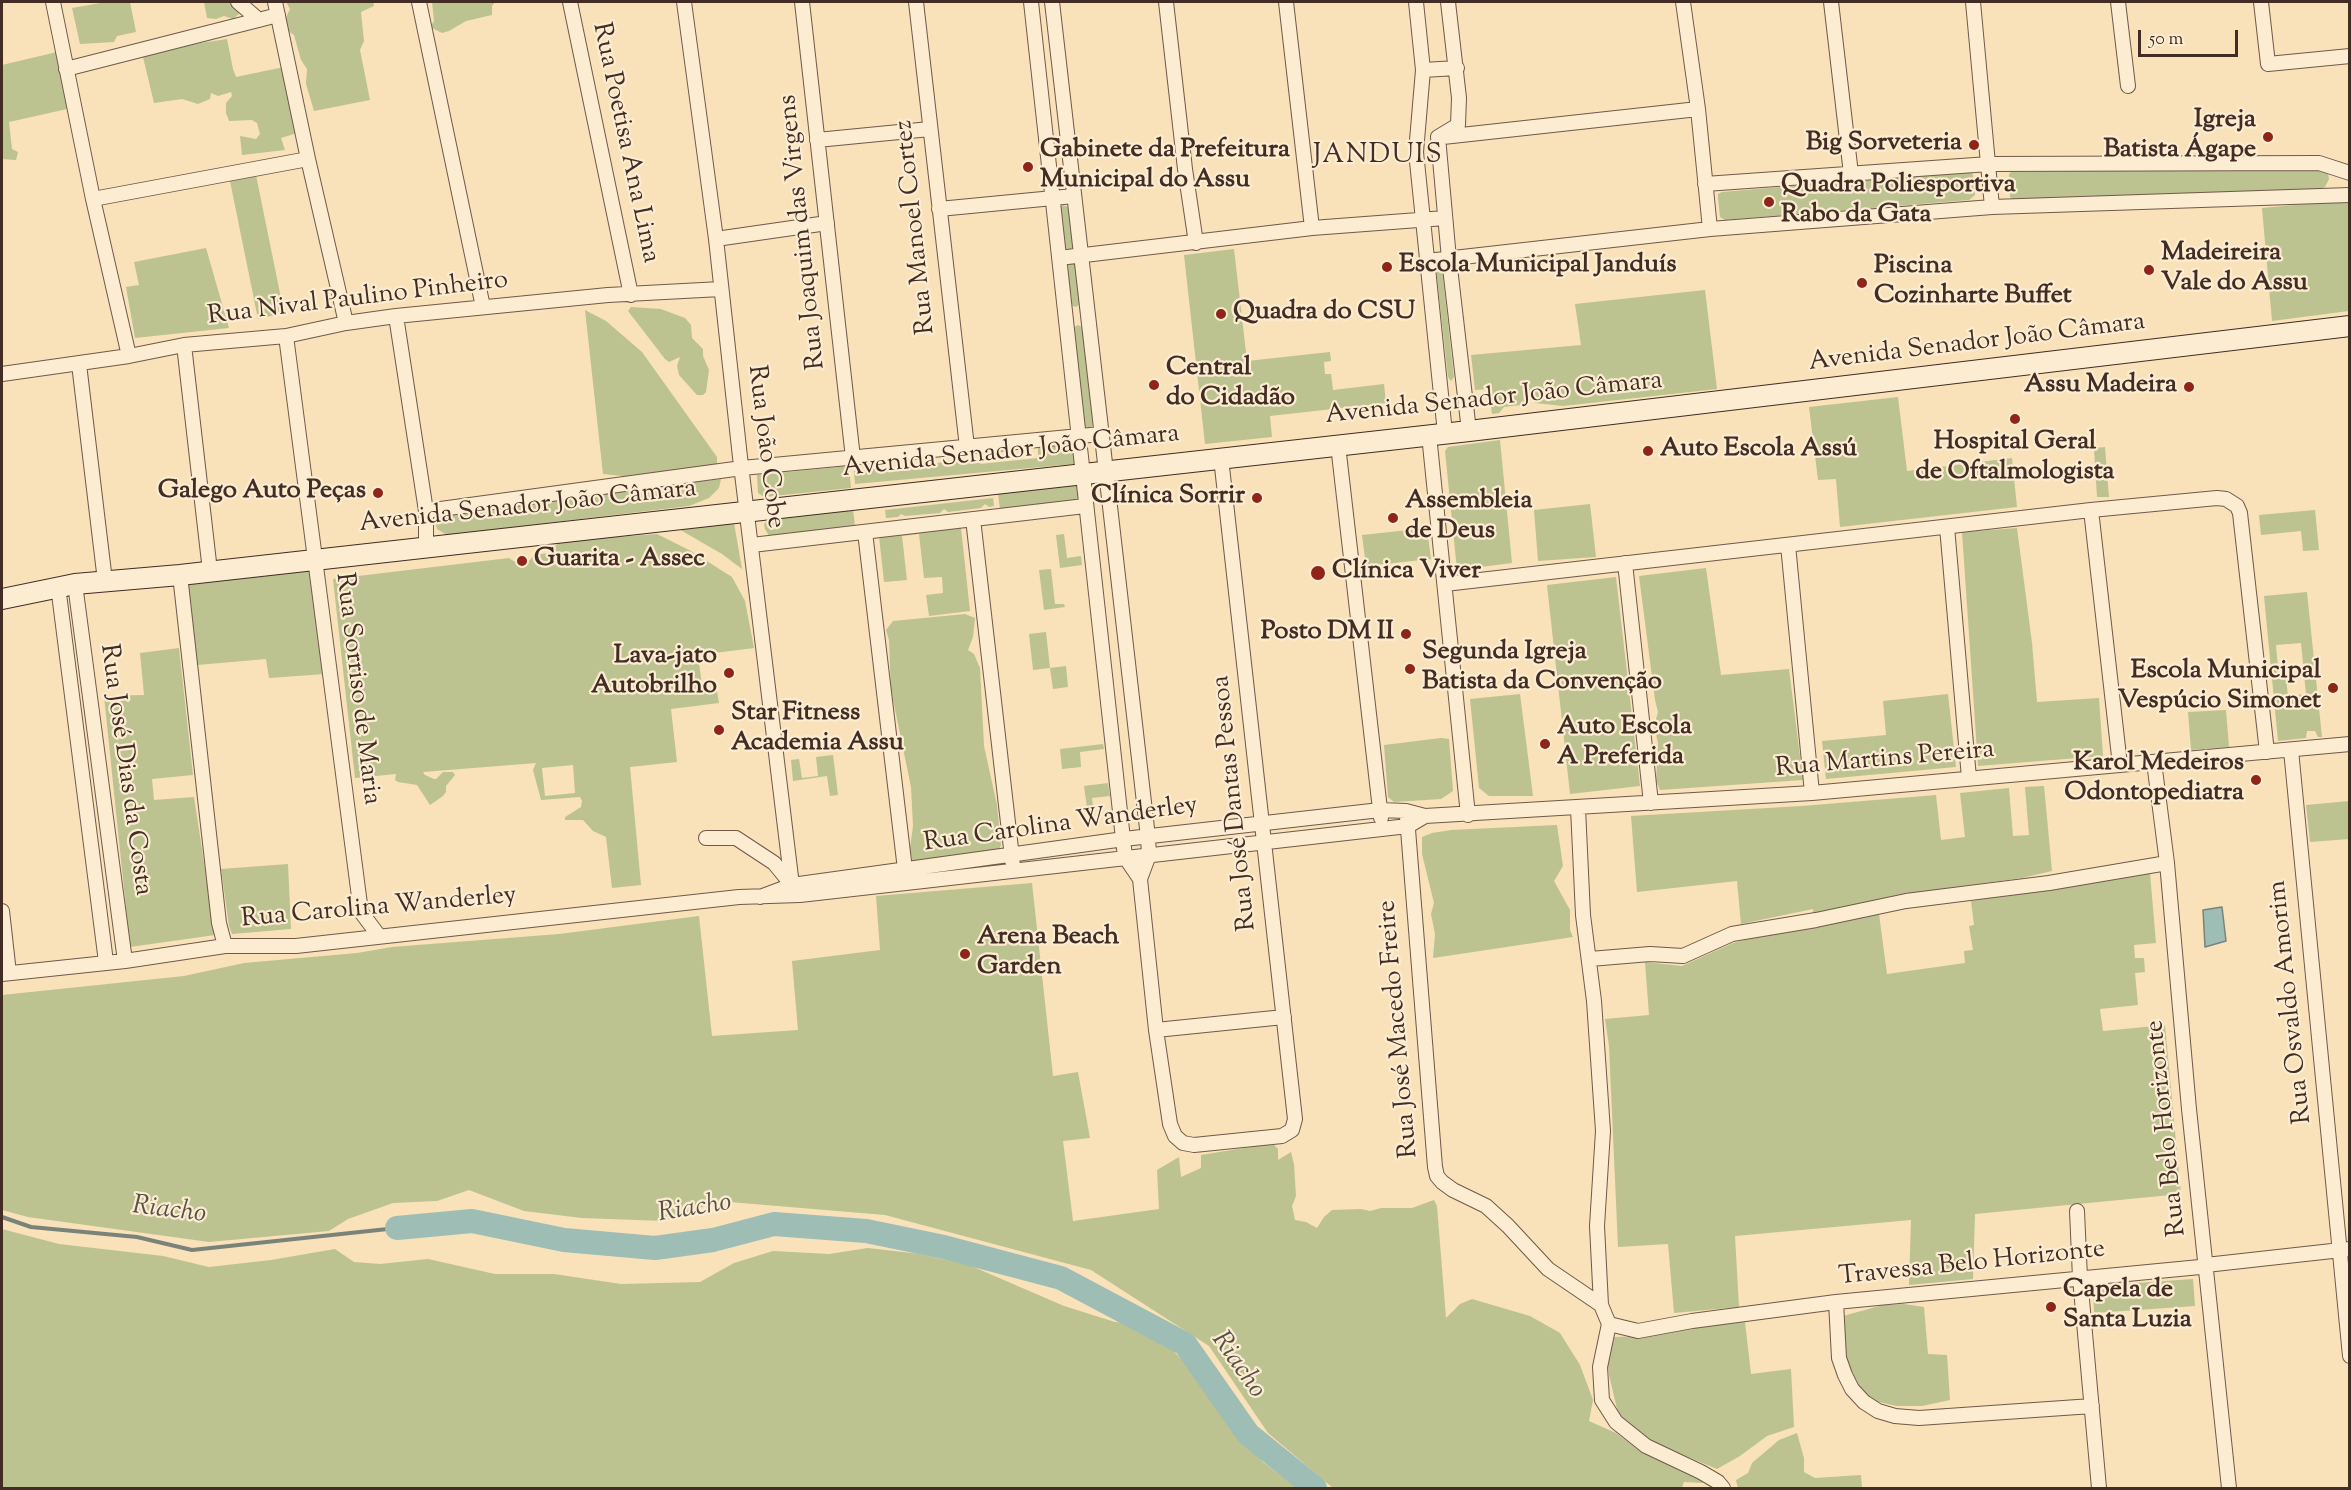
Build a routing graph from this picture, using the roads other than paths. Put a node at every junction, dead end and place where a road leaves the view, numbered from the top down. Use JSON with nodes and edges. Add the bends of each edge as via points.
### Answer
{"nodes":[{"id":1,"x":53,"y":2,"type":"edge"},
{"id":2,"x":238,"y":2,"type":"edge"},
{"id":3,"x":419,"y":2,"type":"edge"},
{"id":4,"x":570,"y":2,"type":"edge"},
{"id":5,"x":684,"y":2,"type":"edge"},
{"id":6,"x":802,"y":2,"type":"edge"},
{"id":7,"x":916,"y":2,"type":"edge"},
{"id":8,"x":1031,"y":2,"type":"edge"},
{"id":9,"x":1052,"y":2,"type":"edge"},
{"id":10,"x":1166,"y":2,"type":"edge"},
{"id":11,"x":1286,"y":2,"type":"edge"},
{"id":12,"x":1416,"y":2,"type":"edge"},
{"id":13,"x":1448,"y":2,"type":"edge"},
{"id":14,"x":1683,"y":2,"type":"edge"},
{"id":15,"x":1831,"y":2,"type":"edge"},
{"id":16,"x":1973,"y":2,"type":"edge"},
{"id":17,"x":2118,"y":2,"type":"edge"},
{"id":18,"x":2261,"y":2,"type":"edge"},
{"id":19,"x":276,"y":8,"type":"edge"},
{"id":20,"x":258,"y":20,"type":"junction"},
{"id":21,"x":2349,"y":56,"type":"edge"},
{"id":22,"x":1059,"y":62,"type":"junction"},
{"id":23,"x":1038,"y":64,"type":"junction"},
{"id":24,"x":1457,"y":68,"type":"junction"},
{"id":25,"x":66,"y":69,"type":"junction"},
{"id":26,"x":1423,"y":70,"type":"junction"},
{"id":27,"x":2128,"y":86,"type":"dead end"},
{"id":28,"x":1698,"y":109,"type":"junction"},
{"id":29,"x":930,"y":129,"type":"junction"},
{"id":30,"x":1438,"y":137,"type":"junction"},
{"id":31,"x":818,"y":140,"type":"junction"},
{"id":32,"x":308,"y":159,"type":"junction"},
{"id":33,"x":1989,"y":164,"type":"junction"},
{"id":34,"x":2349,"y":173,"type":"edge"},
{"id":35,"x":1851,"y":174,"type":"junction"},
{"id":36,"x":1706,"y":184,"type":"junction"},
{"id":37,"x":2349,"y":195,"type":"edge"},
{"id":38,"x":1074,"y":196,"type":"junction"},
{"id":39,"x":1053,"y":198,"type":"junction"},
{"id":40,"x":93,"y":199,"type":"junction"},
{"id":41,"x":1992,"y":207,"type":"junction"},
{"id":42,"x":939,"y":209,"type":"junction"},
{"id":43,"x":1445,"y":218,"type":"junction"},
{"id":44,"x":1422,"y":219,"type":"junction"},
{"id":45,"x":827,"y":222,"type":"junction"},
{"id":46,"x":1312,"y":228,"type":"junction"},
{"id":47,"x":1710,"y":229,"type":"junction"},
{"id":48,"x":716,"y":239,"type":"junction"},
{"id":49,"x":1196,"y":243,"type":"junction"},
{"id":50,"x":1081,"y":256,"type":"junction"},
{"id":51,"x":1059,"y":258,"type":"junction"},
{"id":52,"x":1449,"y":259,"type":"junction"},
{"id":53,"x":1426,"y":261,"type":"junction"},
{"id":54,"x":721,"y":289,"type":"junction"},
{"id":55,"x":631,"y":295,"type":"junction"},
{"id":56,"x":483,"y":307,"type":"junction"},
{"id":57,"x":396,"y":316,"type":"junction"},
{"id":58,"x":1088,"y":318,"type":"junction"},
{"id":59,"x":1065,"y":320,"type":"junction"},
{"id":60,"x":346,"y":323,"type":"junction"},
{"id":61,"x":2349,"y":326,"type":"edge"},
{"id":62,"x":286,"y":336,"type":"junction"},
{"id":63,"x":183,"y":345,"type":"junction"},
{"id":64,"x":129,"y":356,"type":"junction"},
{"id":65,"x":79,"y":364,"type":"junction"},
{"id":66,"x":2,"y":374,"type":"edge"},
{"id":67,"x":1464,"y":384,"type":"junction"},
{"id":68,"x":1440,"y":387,"type":"junction"},
{"id":69,"x":1469,"y":430,"type":"junction"},
{"id":70,"x":1101,"y":434,"type":"junction"},
{"id":71,"x":1437,"y":434,"type":"junction"},
{"id":72,"x":1078,"y":436,"type":"junction"},
{"id":73,"x":1338,"y":445,"type":"junction"},
{"id":74,"x":967,"y":447,"type":"junction"},
{"id":75,"x":854,"y":458,"type":"junction"},
{"id":76,"x":1221,"y":458,"type":"junction"},
{"id":77,"x":742,"y":468,"type":"junction"},
{"id":78,"x":1105,"y":470,"type":"junction"},
{"id":79,"x":1082,"y":473,"type":"junction"},
{"id":80,"x":1085,"y":506,"type":"junction"},
{"id":81,"x":747,"y":510,"type":"junction"},
{"id":82,"x":2091,"y":510,"type":"junction"},
{"id":83,"x":426,"y":511,"type":"junction"},
{"id":84,"x":973,"y":519,"type":"junction"},
{"id":85,"x":1111,"y":523,"type":"junction"},
{"id":86,"x":1088,"y":525,"type":"junction"},
{"id":87,"x":1947,"y":527,"type":"junction"},
{"id":88,"x":865,"y":532,"type":"junction"},
{"id":89,"x":752,"y":545,"type":"junction"},
{"id":90,"x":1788,"y":545,"type":"junction"},
{"id":91,"x":426,"y":547,"type":"junction"},
{"id":92,"x":315,"y":559,"type":"junction"},
{"id":93,"x":1625,"y":563,"type":"junction"},
{"id":94,"x":210,"y":571,"type":"junction"},
{"id":95,"x":180,"y":575,"type":"junction"},
{"id":96,"x":105,"y":581,"type":"junction"},
{"id":97,"x":1445,"y":584,"type":"junction"},
{"id":98,"x":67,"y":585,"type":"junction"},
{"id":99,"x":2,"y":598,"type":"edge"},
{"id":100,"x":2349,"y":744,"type":"edge"},
{"id":101,"x":2291,"y":750,"type":"junction"},
{"id":102,"x":2267,"y":752,"type":"junction"},
{"id":103,"x":2154,"y":762,"type":"junction"},
{"id":104,"x":2120,"y":765,"type":"junction"},
{"id":105,"x":1969,"y":778,"type":"junction"},
{"id":106,"x":1812,"y":793,"type":"junction"},
{"id":107,"x":1651,"y":803,"type":"junction"},
{"id":108,"x":1578,"y":808,"type":"junction"},
{"id":109,"x":1380,"y":810,"type":"junction"},
{"id":110,"x":1406,"y":811,"type":"junction"},
{"id":111,"x":1467,"y":815,"type":"junction"},
{"id":112,"x":1425,"y":816,"type":"junction"},
{"id":113,"x":1263,"y":824,"type":"junction"},
{"id":114,"x":1408,"y":826,"type":"junction"},
{"id":115,"x":1382,"y":829,"type":"junction"},
{"id":116,"x":1148,"y":837,"type":"junction"},
{"id":117,"x":706,"y":838,"type":"dead end"},
{"id":118,"x":1124,"y":839,"type":"junction"},
{"id":119,"x":1265,"y":842,"type":"junction"},
{"id":120,"x":1149,"y":855,"type":"junction"},
{"id":121,"x":1012,"y":856,"type":"junction"},
{"id":122,"x":1125,"y":858,"type":"junction"},
{"id":123,"x":2167,"y":863,"type":"junction"},
{"id":124,"x":1013,"y":871,"type":"junction"},
{"id":125,"x":906,"y":877,"type":"junction"},
{"id":126,"x":1140,"y":879,"type":"junction"},
{"id":127,"x":796,"y":890,"type":"junction"},
{"id":128,"x":2,"y":911,"type":"edge"},
{"id":129,"x":379,"y":936,"type":"junction"},
{"id":130,"x":225,"y":946,"type":"junction"},
{"id":131,"x":1590,"y":959,"type":"junction"},
{"id":132,"x":125,"y":961,"type":"junction"},
{"id":133,"x":106,"y":962,"type":"junction"},
{"id":134,"x":5,"y":973,"type":"edge"},
{"id":135,"x":1284,"y":1017,"type":"junction"},
{"id":136,"x":1156,"y":1030,"type":"junction"},
{"id":137,"x":2078,"y":1211,"type":"dead end"},
{"id":138,"x":2345,"y":1250,"type":"edge"},
{"id":139,"x":2206,"y":1264,"type":"junction"},
{"id":140,"x":2080,"y":1278,"type":"junction"},
{"id":141,"x":1836,"y":1302,"type":"junction"},
{"id":142,"x":1601,"y":1305,"type":"junction"},
{"id":143,"x":1609,"y":1324,"type":"junction"},
{"id":144,"x":2349,"y":1356,"type":"edge"},
{"id":145,"x":2092,"y":1406,"type":"junction"},
{"id":146,"x":1723,"y":1488,"type":"edge"},
{"id":147,"x":2099,"y":1488,"type":"edge"},
{"id":148,"x":2229,"y":1488,"type":"edge"}],
"edges":[{"from":1,"to":25,"type":"street"},
{"from":2,"to":20,"type":"street"},
{"from":3,"to":56,"type":"street"},
{"from":4,"to":55,"type":"street","name":"Rua Poetisa Ana Lima"},
{"from":5,"to":48,"type":"street","name":"Rua João Cobe"},
{"from":6,"to":31,"type":"street","name":"Rua Joaquim das Virgens"},
{"from":7,"to":29,"type":"street","name":"Rua Manoel Cortez"},
{"from":8,"to":23,"type":"street"},
{"from":9,"to":22,"type":"street"},
{"from":10,"to":49,"type":"street"},
{"from":11,"to":46,"type":"street"},
{"from":12,"to":26,"type":"street"},
{"from":13,"to":24,"type":"street"},
{"from":14,"to":28,"type":"street"},
{"from":15,"to":35,"type":"street"},
{"from":16,"to":33,"type":"street"},
{"from":17,"to":27,"type":"street"},
{"from":18,"to":21,"type":"street","via":[[2268,64]]},
{"from":19,"to":20,"type":"street"},
{"from":19,"to":32,"type":"street"},
{"from":20,"to":25,"type":"street"},
{"from":22,"to":23,"type":"street"},
{"from":22,"to":38,"type":"street"},
{"from":23,"to":39,"type":"street"},
{"from":24,"to":26,"type":"street"},
{"from":24,"to":30,"type":"street","via":[[1458,125]]},
{"from":25,"to":40,"type":"street"},
{"from":26,"to":44,"type":"street","via":[[1416,152]]},
{"from":28,"to":30,"type":"street"},
{"from":28,"to":36,"type":"street"},
{"from":29,"to":31,"type":"street"},
{"from":29,"to":42,"type":"street","name":"Rua Manoel Cortez"},
{"from":30,"to":43,"type":"street"},
{"from":31,"to":45,"type":"street","name":"Rua Joaquim das Virgens"},
{"from":32,"to":40,"type":"street"},
{"from":32,"to":60,"type":"street"},
{"from":33,"to":34,"type":"street","via":[[2319,163]]},
{"from":33,"to":35,"type":"street"},
{"from":33,"to":41,"type":"street"},
{"from":35,"to":36,"type":"street"},
{"from":36,"to":47,"type":"street"},
{"from":37,"to":41,"type":"street"},
{"from":38,"to":39,"type":"street"},
{"from":38,"to":50,"type":"street"},
{"from":39,"to":42,"type":"street"},
{"from":39,"to":51,"type":"street"},
{"from":40,"to":64,"type":"street"},
{"from":41,"to":47,"type":"street"},
{"from":42,"to":74,"type":"street","name":"Rua Manoel Cortez"},
{"from":43,"to":44,"type":"street"},
{"from":43,"to":52,"type":"street"},
{"from":44,"to":46,"type":"street"},
{"from":44,"to":53,"type":"street"},
{"from":45,"to":48,"type":"street"},
{"from":45,"to":75,"type":"street","name":"Rua Joaquim das Virgens"},
{"from":46,"to":49,"type":"street"},
{"from":47,"to":52,"type":"street"},
{"from":48,"to":54,"type":"street","name":"Rua João Cobe"},
{"from":49,"to":50,"type":"street"},
{"from":50,"to":51,"type":"street"},
{"from":50,"to":58,"type":"street"},
{"from":51,"to":59,"type":"street"},
{"from":52,"to":53,"type":"street"},
{"from":52,"to":67,"type":"street"},
{"from":53,"to":68,"type":"street"},
{"from":54,"to":55,"type":"street","name":"Rua Nival Paulino Pinheiro"},
{"from":54,"to":77,"type":"street","name":"Rua João Cobe"},
{"from":55,"to":56,"type":"street","name":"Rua Nival Paulino Pinheiro"},
{"from":56,"to":57,"type":"street","name":"Rua Nival Paulino Pinheiro"},
{"from":57,"to":60,"type":"street","name":"Rua Nival Paulino Pinheiro"},
{"from":57,"to":83,"type":"street"},
{"from":58,"to":59,"type":"street"},
{"from":58,"to":70,"type":"street"},
{"from":59,"to":72,"type":"street"},
{"from":60,"to":62,"type":"street","name":"Rua Nival Paulino Pinheiro"},
{"from":61,"to":69,"type":"main road","name":"Avenida Senador João Câmara"},
{"from":62,"to":63,"type":"street","name":"Rua Nival Paulino Pinheiro"},
{"from":62,"to":92,"type":"street","name":"Rua Sorriso de Maria"},
{"from":63,"to":64,"type":"street","name":"Rua Nival Paulino Pinheiro"},
{"from":63,"to":94,"type":"street"},
{"from":64,"to":65,"type":"street","name":"Rua Nival Paulino Pinheiro"},
{"from":65,"to":66,"type":"street","name":"Rua Nival Paulino Pinheiro"},
{"from":65,"to":96,"type":"street"},
{"from":67,"to":68,"type":"street"},
{"from":67,"to":69,"type":"street"},
{"from":68,"to":71,"type":"street"},
{"from":69,"to":71,"type":"main road","name":"Avenida Senador João Câmara"},
{"from":70,"to":72,"type":"street","name":"Avenida Senador João Câmara"},
{"from":70,"to":78,"type":"street"},
{"from":71,"to":73,"type":"main road","name":"Avenida Senador João Câmara"},
{"from":71,"to":97,"type":"street"},
{"from":72,"to":74,"type":"street","name":"Avenida Senador João Câmara"},
{"from":72,"to":79,"type":"street"},
{"from":73,"to":76,"type":"main road","name":"Avenida Senador João Câmara"},
{"from":73,"to":109,"type":"street"},
{"from":74,"to":75,"type":"street","name":"Avenida Senador João Câmara"},
{"from":75,"to":77,"type":"street","name":"Avenida Senador João Câmara"},
{"from":76,"to":78,"type":"main road","name":"Avenida Senador João Câmara"},
{"from":76,"to":113,"type":"street","name":"Rua José Dantas Pessoa"},
{"from":77,"to":81,"type":"street","name":"Rua João Cobe"},
{"from":77,"to":83,"type":"street","name":"Avenida Senador João Câmara"},
{"from":78,"to":79,"type":"main road","name":"Avenida Senador João Câmara"},
{"from":78,"to":85,"type":"street"},
{"from":79,"to":80,"type":"street"},
{"from":79,"to":81,"type":"main road","name":"Avenida Senador João Câmara"},
{"from":80,"to":84,"type":"street"},
{"from":80,"to":86,"type":"street"},
{"from":81,"to":89,"type":"street","name":"Rua João Cobe"},
{"from":81,"to":91,"type":"main road","name":"Avenida Senador João Câmara"},
{"from":82,"to":87,"type":"street"},
{"from":82,"to":102,"type":"street","via":[[2217,498],[2237,506]]},
{"from":82,"to":104,"type":"street"},
{"from":83,"to":91,"type":"street"},
{"from":84,"to":88,"type":"street"},
{"from":84,"to":121,"type":"street"},
{"from":85,"to":86,"type":"street"},
{"from":85,"to":116,"type":"street"},
{"from":86,"to":118,"type":"street"},
{"from":87,"to":90,"type":"street"},
{"from":87,"to":105,"type":"street"},
{"from":88,"to":89,"type":"street"},
{"from":88,"to":125,"type":"street"},
{"from":89,"to":127,"type":"street","name":"Rua João Cobe"},
{"from":90,"to":93,"type":"street"},
{"from":90,"to":106,"type":"street"},
{"from":91,"to":92,"type":"main road","name":"Avenida Senador João Câmara"},
{"from":92,"to":94,"type":"main road","name":"Avenida Senador João Câmara"},
{"from":92,"to":129,"type":"street","name":"Rua Sorriso de Maria","via":[[361,912]]},
{"from":93,"to":97,"type":"street"},
{"from":93,"to":107,"type":"street"},
{"from":94,"to":95,"type":"main road","name":"Avenida Senador João Câmara"},
{"from":95,"to":96,"type":"main road","name":"Avenida Senador João Câmara"},
{"from":95,"to":130,"type":"street","via":[[219,923]]},
{"from":96,"to":98,"type":"main road","name":"Avenida Senador João Câmara"},
{"from":97,"to":111,"type":"street"},
{"from":98,"to":99,"type":"main road","name":"Avenida Senador João Câmara"},
{"from":98,"to":132,"type":"street","name":"Rua José Dias da Costa"},
{"from":98,"to":133,"type":"street","name":"Rua José Dias da Costa"},
{"from":100,"to":101,"type":"street","name":"Rua Martins Pereira"},
{"from":101,"to":102,"type":"street","name":"Rua Martins Pereira"},
{"from":101,"to":138,"type":"street","name":"Rua Osvaldo Amorim"},
{"from":102,"to":103,"type":"street","name":"Rua Martins Pereira"},
{"from":103,"to":104,"type":"street","name":"Rua Martins Pereira"},
{"from":103,"to":123,"type":"street","name":"Rua Belo Horizonte"},
{"from":104,"to":105,"type":"street","name":"Rua Martins Pereira"},
{"from":105,"to":106,"type":"street","name":"Rua Martins Pereira"},
{"from":106,"to":107,"type":"street","name":"Rua Martins Pereira"},
{"from":107,"to":108,"type":"street","name":"Rua Martins Pereira"},
{"from":108,"to":111,"type":"street","name":"Rua Martins Pereira"},
{"from":108,"to":131,"type":"street","via":[[1583,915]]},
{"from":109,"to":110,"type":"street","name":"Rua Carolina Wanderley"},
{"from":109,"to":113,"type":"street","name":"Rua Carolina Wanderley"},
{"from":109,"to":115,"type":"street"},
{"from":110,"to":112,"type":"street","name":"Rua Carolina Wanderley"},
{"from":110,"to":114,"type":"street","name":"Rua José Macedo Freire"},
{"from":111,"to":112,"type":"street","name":"Rua Martins Pereira"},
{"from":112,"to":114,"type":"street"},
{"from":113,"to":116,"type":"street","name":"Rua Carolina Wanderley"},
{"from":113,"to":119,"type":"street","name":"Rua José Dantas Pessoa"},
{"from":114,"to":115,"type":"street","name":"Rua Carolina Wanderley"},
{"from":114,"to":142,"type":"street","name":"Rua José Macedo Freire","via":[[1437,1176],[1453,1190],[1486,1206],[1548,1269]]},
{"from":115,"to":119,"type":"street","name":"Rua Carolina Wanderley"},
{"from":116,"to":118,"type":"street","name":"Rua Carolina Wanderley"},
{"from":116,"to":120,"type":"street"},
{"from":117,"to":127,"type":"street","via":[[736,838],[774,863]]},
{"from":118,"to":121,"type":"street","name":"Rua Carolina Wanderley"},
{"from":118,"to":122,"type":"street"},
{"from":119,"to":120,"type":"street","name":"Rua Carolina Wanderley"},
{"from":119,"to":135,"type":"street","name":"Rua José Dantas Pessoa"},
{"from":120,"to":122,"type":"street","name":"Rua Carolina Wanderley"},
{"from":120,"to":126,"type":"street"},
{"from":121,"to":124,"type":"street"},
{"from":121,"to":125,"type":"street","name":"Rua Carolina Wanderley"},
{"from":122,"to":124,"type":"street","name":"Rua Carolina Wanderley"},
{"from":122,"to":126,"type":"street"},
{"from":123,"to":131,"type":"street","via":[[1906,901],[1732,934],[1683,956],[1650,954]]},
{"from":123,"to":139,"type":"street","name":"Rua Belo Horizonte"},
{"from":124,"to":125,"type":"street","name":"Rua Carolina Wanderley"},
{"from":125,"to":127,"type":"street","name":"Rua Carolina Wanderley"},
{"from":126,"to":136,"type":"street"},
{"from":127,"to":129,"type":"street","name":"Rua Carolina Wanderley","via":[[760,897]]},
{"from":128,"to":134,"type":"street"},
{"from":129,"to":130,"type":"street","name":"Rua Carolina Wanderley","via":[[296,946]]},
{"from":130,"to":132,"type":"street","name":"Rua Carolina Wanderley"},
{"from":131,"to":142,"type":"street","via":[[1603,1131],[1597,1226]]},
{"from":132,"to":133,"type":"street","name":"Rua Carolina Wanderley"},
{"from":133,"to":134,"type":"street","name":"Rua Carolina Wanderley"},
{"from":135,"to":136,"type":"street"},
{"from":135,"to":136,"type":"street","name":"Rua José Dantas Pessoa","via":[[1295,1119],[1292,1130],[1282,1136],[1194,1145],[1175,1136],[1167,1115]]},
{"from":137,"to":140,"type":"street"},
{"from":138,"to":139,"type":"street","name":"Travessa Belo Horizonte"},
{"from":138,"to":144,"type":"street","name":"Rua Osvaldo Amorim"},
{"from":139,"to":140,"type":"street","name":"Travessa Belo Horizonte","via":[[2200,1268]]},
{"from":139,"to":148,"type":"street","name":"Rua Belo Horizonte"},
{"from":140,"to":141,"type":"street","name":"Travessa Belo Horizonte"},
{"from":140,"to":145,"type":"street"},
{"from":141,"to":143,"type":"street","name":"Travessa Belo Horizonte","via":[[1638,1331]]},
{"from":141,"to":145,"type":"street","via":[[1839,1358],[1845,1375],[1852,1389],[1878,1411],[1918,1418]]},
{"from":142,"to":143,"type":"street"},
{"from":143,"to":146,"type":"street","via":[[1600,1367],[1602,1400],[1616,1422],[1646,1446],[1701,1472]]},
{"from":145,"to":147,"type":"street"}]}
